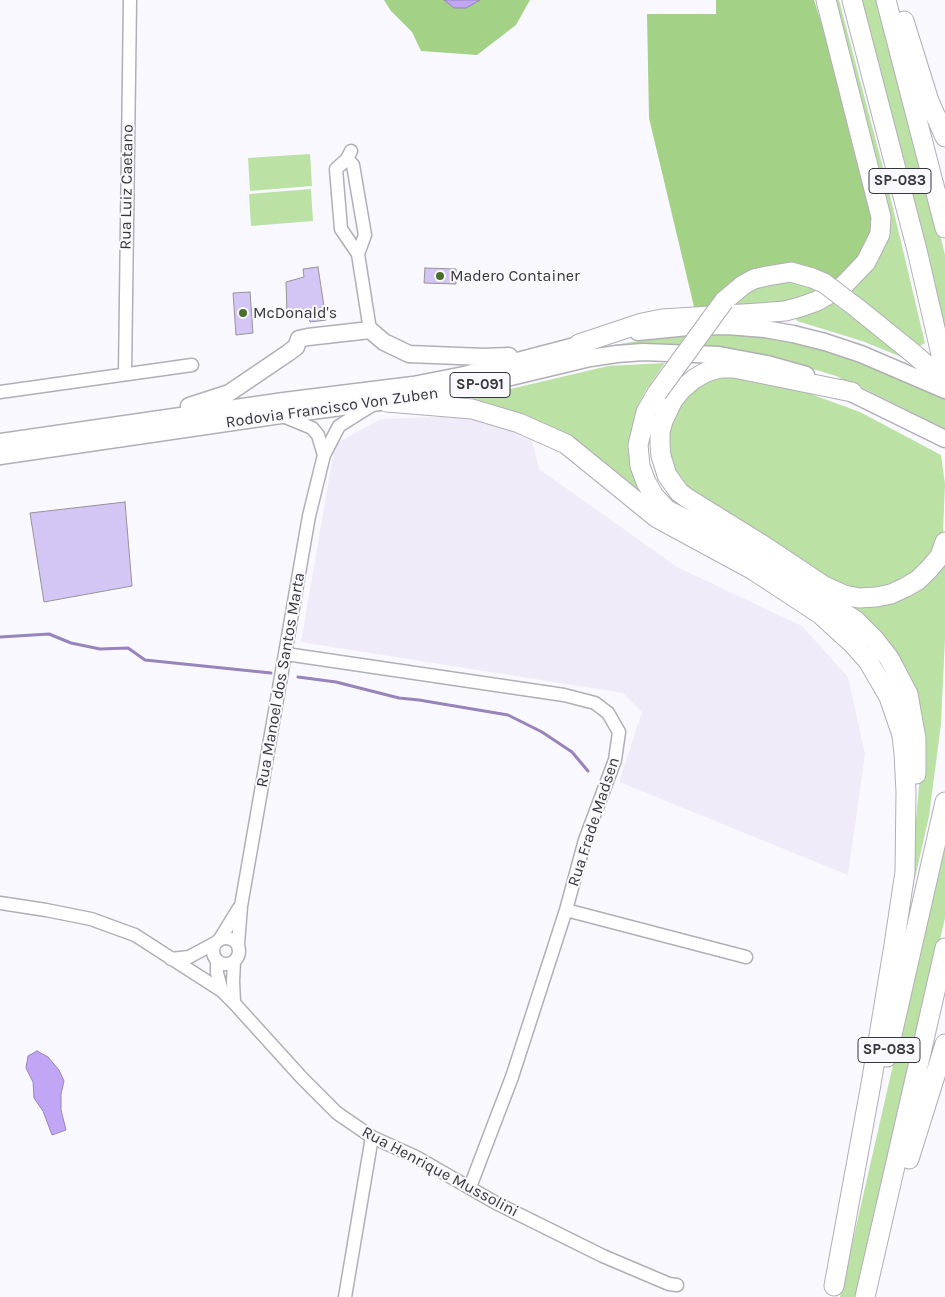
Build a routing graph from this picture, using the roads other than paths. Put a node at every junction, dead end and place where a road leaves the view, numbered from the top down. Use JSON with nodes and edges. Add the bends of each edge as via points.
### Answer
{"nodes":[{"id":1,"x":130,"y":0,"type":"edge"},
{"id":2,"x":826,"y":0,"type":"edge"},
{"id":3,"x":852,"y":0,"type":"edge"},
{"id":4,"x":886,"y":0,"type":"edge"},
{"id":5,"x":898,"y":0,"type":"edge"},
{"id":6,"x":945,"y":137,"type":"edge"},
{"id":7,"x":945,"y":228,"type":"edge"},
{"id":8,"x":358,"y":254,"type":"junction"},
{"id":9,"x":370,"y":330,"type":"junction"},
{"id":10,"x":579,"y":344,"type":"junction"},
{"id":11,"x":539,"y":355,"type":"junction"},
{"id":12,"x":192,"y":365,"type":"dead end"},
{"id":13,"x":125,"y":374,"type":"junction"},
{"id":14,"x":944,"y":374,"type":"edge"},
{"id":15,"x":945,"y":390,"type":"edge"},
{"id":16,"x":0,"y":392,"type":"edge"},
{"id":17,"x":852,"y":392,"type":"junction"},
{"id":18,"x":382,"y":402,"type":"junction"},
{"id":19,"x":281,"y":415,"type":"junction"},
{"id":20,"x":115,"y":425,"type":"junction"},
{"id":21,"x":945,"y":439,"type":"edge"},
{"id":22,"x":0,"y":442,"type":"edge"},
{"id":23,"x":324,"y":455,"type":"junction"},
{"id":24,"x":0,"y":456,"type":"edge"},
{"id":25,"x":945,"y":542,"type":"edge"},
{"id":26,"x":286,"y":654,"type":"junction"},
{"id":27,"x":945,"y":802,"type":"edge"},
{"id":28,"x":905,"y":872,"type":"junction"},
{"id":29,"x":0,"y":903,"type":"edge"},
{"id":30,"x":240,"y":906,"type":"junction"},
{"id":31,"x":566,"y":910,"type":"junction"},
{"id":32,"x":218,"y":941,"type":"junction"},
{"id":33,"x":238,"y":944,"type":"junction"},
{"id":34,"x":945,"y":948,"type":"edge"},
{"id":35,"x":746,"y":957,"type":"dead end"},
{"id":36,"x":172,"y":959,"type":"junction"},
{"id":37,"x":234,"y":962,"type":"junction"},
{"id":38,"x":217,"y":967,"type":"junction"},
{"id":39,"x":191,"y":972,"type":"junction"},
{"id":40,"x":222,"y":991,"type":"junction"},
{"id":41,"x":234,"y":1003,"type":"junction"},
{"id":42,"x":945,"y":1044,"type":"edge"},
{"id":43,"x":372,"y":1138,"type":"junction"},
{"id":44,"x":470,"y":1187,"type":"junction"},
{"id":45,"x":677,"y":1285,"type":"dead end"},
{"id":46,"x":833,"y":1291,"type":"edge"},
{"id":47,"x":866,"y":1293,"type":"edge"},
{"id":48,"x":345,"y":1297,"type":"edge"}],
"edges":[{"from":1,"to":13,"type":"street","name":"Rua Luiz Caetano"},
{"from":2,"to":10,"type":"highway","via":[[881,217],[880,234],[866,262],[843,286],[800,307],[662,319]]},
{"from":3,"to":14,"type":"highway","number":"SP-083","via":[[915,240]]},
{"from":4,"to":7,"type":"highway","number":"SP-083"},
{"from":5,"to":6,"type":"highway","via":[[929,101]]},
{"from":8,"to":8,"type":"street","via":[[365,235],[349,155],[336,169],[341,229]]},
{"from":8,"to":9,"type":"street"},
{"from":9,"to":11,"type":"main road","via":[[384,342],[409,354]]},
{"from":9,"to":20,"type":"main road","via":[[299,339],[296,347],[229,393]]},
{"from":10,"to":11,"type":"main road","name":"Rodovia Francisco Von Zuben","number":"SP-091"},
{"from":10,"to":15,"type":"main road","name":"Rodovia Francisco Von Zuben","number":"SP-091","via":[[657,329],[718,326],[765,329],[825,342],[861,354]]},
{"from":11,"to":20,"type":"main road","name":"Rodovia Francisco Von Zuben","number":"SP-091","via":[[413,385]]},
{"from":12,"to":13,"type":"street"},
{"from":13,"to":16,"type":"street"},
{"from":14,"to":28,"type":"highway","bridge":true,"via":[[824,283],[790,272],[754,279],[724,301],[657,392],[646,412],[638,445],[646,482],[667,510],[742,548],[856,621],[875,640],[899,674],[908,694],[916,739],[913,819]]},
{"from":17,"to":18,"type":"main road","name":"Rodovia Francisco Von Zuben","number":"SP-091","via":[[792,370],[742,358],[643,352],[590,358],[440,394]]},
{"from":17,"to":21,"type":"main road","name":"Rodovia Francisco Von Zuben","number":"SP-091"},
{"from":17,"to":25,"type":"highway","via":[[734,368],[706,372],[682,389],[663,421],[660,445],[667,475],[687,498],[824,586],[844,595],[876,597],[906,587],[930,568],[940,556]]},
{"from":18,"to":19,"type":"main road","name":"Rodovia Francisco Von Zuben","number":"SP-091"},
{"from":18,"to":23,"type":"street","name":"Rua Manoel dos Santos Marta","via":[[339,426]]},
{"from":18,"to":28,"type":"highway","via":[[472,410],[548,435],[582,456],[656,518],[753,570],[837,628],[880,679],[902,735],[906,792]]},
{"from":19,"to":23,"type":"street","via":[[312,428],[318,435]]},
{"from":19,"to":24,"type":"main road","name":"Rodovia Francisco Von Zuben","number":"SP-091"},
{"from":20,"to":22,"type":"main road","name":"Rodovia Francisco Von Zuben","number":"SP-091"},
{"from":23,"to":26,"type":"street","name":"Rua Manoel dos Santos Marta","via":[[309,516]]},
{"from":26,"to":30,"type":"street","name":"Rua Manoel dos Santos Marta"},
{"from":26,"to":31,"type":"street","name":"Rua Frade Madsen","via":[[564,695],[595,702],[608,713],[619,732],[615,760],[585,840]]},
{"from":27,"to":46,"type":"highway","number":"SP-083"},
{"from":28,"to":46,"type":"highway"},
{"from":29,"to":36,"type":"street","name":"Rua Henrique Mussolini","via":[[91,919],[135,935]]},
{"from":30,"to":32,"type":"street","name":"Rua Manoel dos Santos Marta"},
{"from":30,"to":33,"type":"street","name":"Rua Manoel dos Santos Marta"},
{"from":31,"to":35,"type":"street"},
{"from":31,"to":44,"type":"street","name":"Rua Frade Madsen","via":[[512,1077]]},
{"from":32,"to":33,"type":"street","via":[[227,938]]},
{"from":32,"to":36,"type":"street","via":[[189,956]]},
{"from":32,"to":38,"type":"street","via":[[213,949]]},
{"from":33,"to":37,"type":"street","via":[[239,954]]},
{"from":34,"to":47,"type":"highway","number":"SP-083"},
{"from":36,"to":39,"type":"street","name":"Rua Henrique Mussolini"},
{"from":37,"to":38,"type":"street"},
{"from":37,"to":41,"type":"street"},
{"from":38,"to":39,"type":"street","via":[[204,974]]},
{"from":38,"to":40,"type":"street"},
{"from":39,"to":40,"type":"street","name":"Rua Henrique Mussolini"},
{"from":40,"to":41,"type":"street","name":"Rua Henrique Mussolini"},
{"from":41,"to":43,"type":"street","name":"Rua Henrique Mussolini","via":[[337,1113]]},
{"from":42,"to":47,"type":"highway"},
{"from":43,"to":44,"type":"street","name":"Rua Henrique Mussolini","via":[[416,1157]]},
{"from":43,"to":48,"type":"street"},
{"from":44,"to":45,"type":"street","name":"Rua Henrique Mussolini","via":[[603,1256]]}]}
